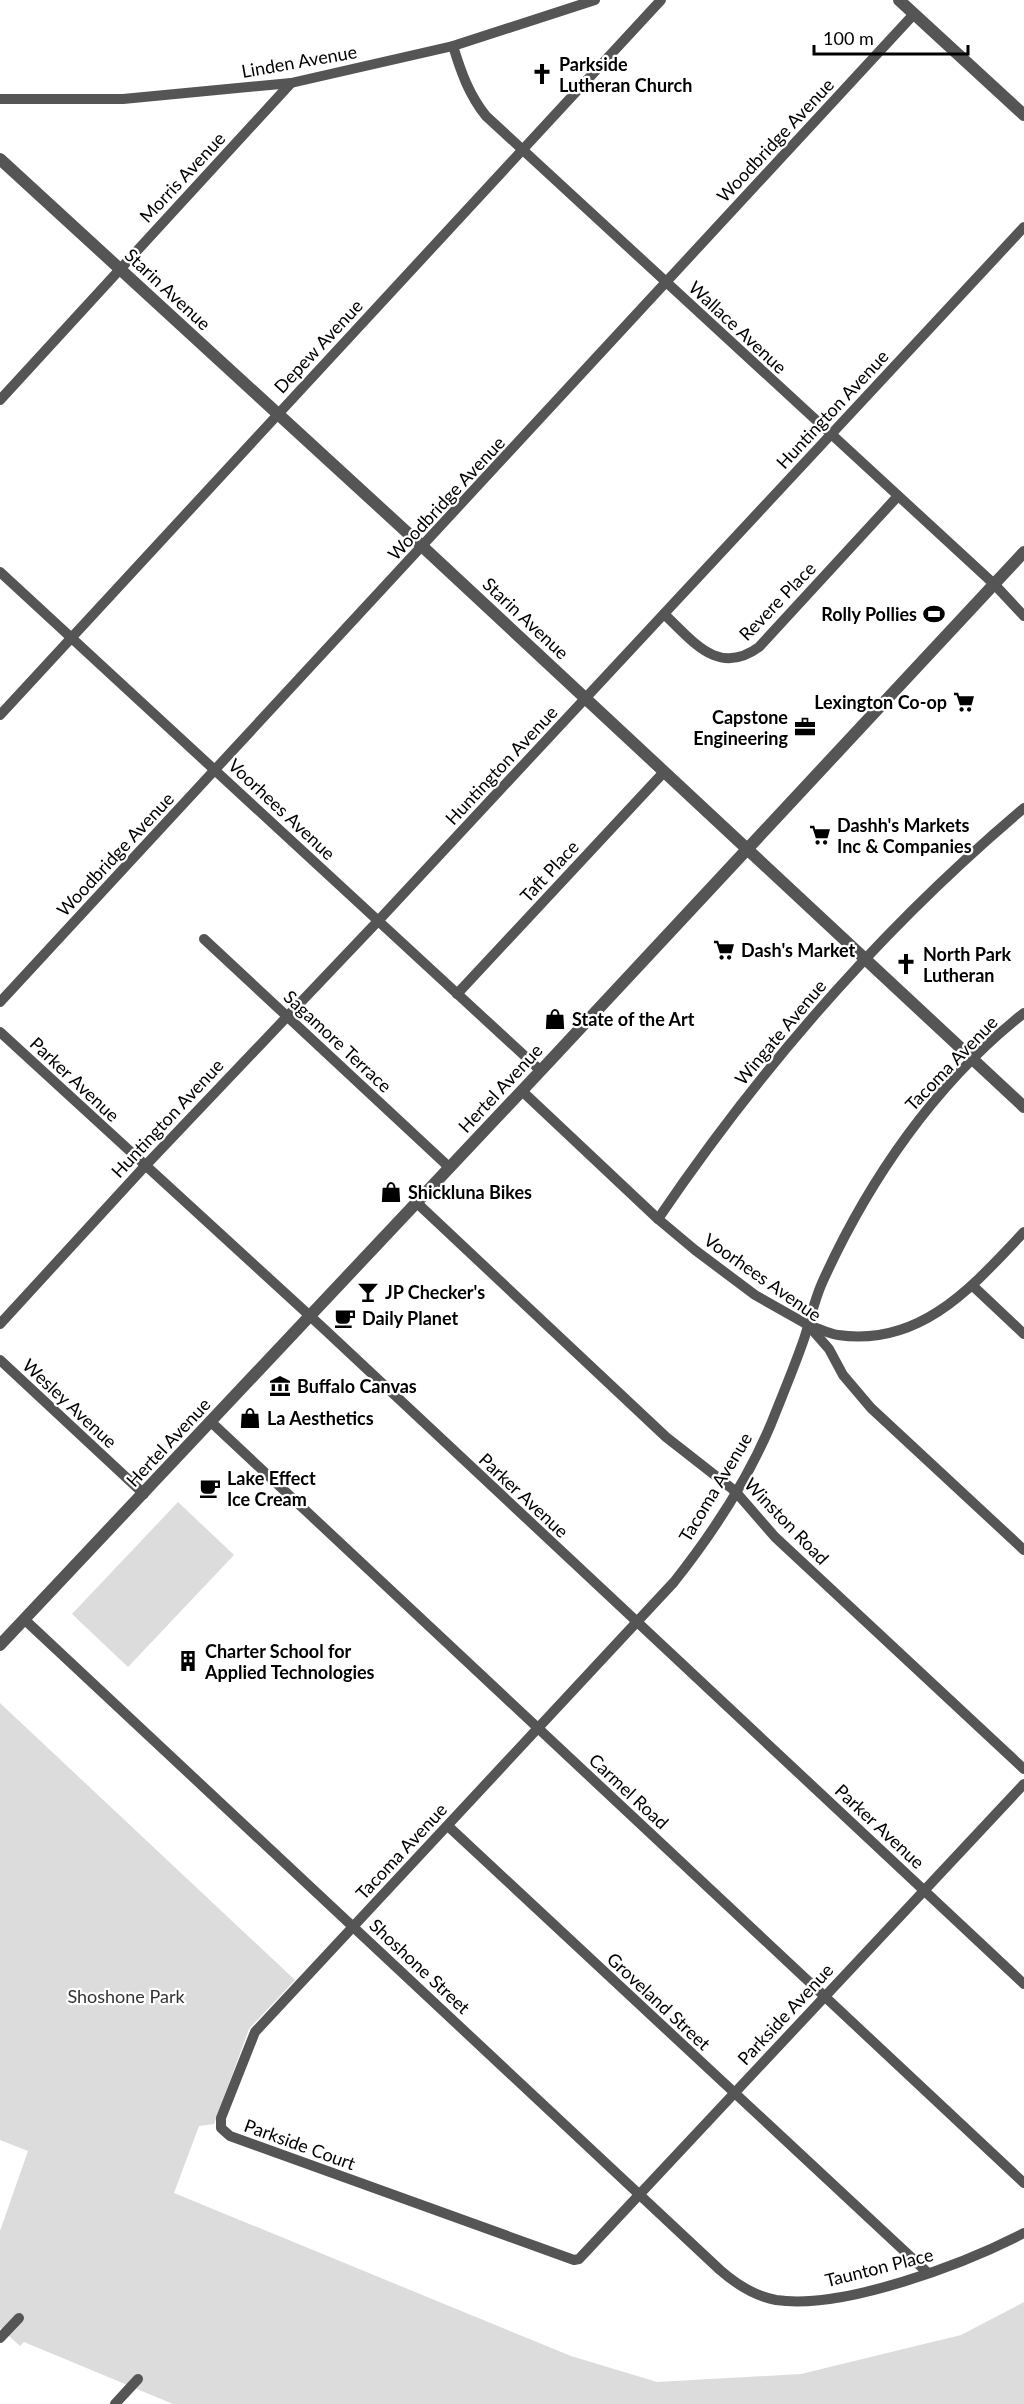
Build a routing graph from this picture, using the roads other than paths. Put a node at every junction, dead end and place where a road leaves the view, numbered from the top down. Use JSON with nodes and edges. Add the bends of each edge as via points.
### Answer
{"nodes":[{"id":1,"x":595,"y":0,"type":"edge"},
{"id":2,"x":661,"y":0,"type":"edge"},
{"id":3,"x":899,"y":0,"type":"edge"},
{"id":4,"x":914,"y":14,"type":"junction"},
{"id":5,"x":453,"y":46,"type":"junction"},
{"id":6,"x":291,"y":83,"type":"junction"},
{"id":7,"x":0,"y":99,"type":"edge"},
{"id":8,"x":1024,"y":115,"type":"edge"},
{"id":9,"x":522,"y":150,"type":"junction"},
{"id":10,"x":0,"y":159,"type":"edge"},
{"id":11,"x":1024,"y":227,"type":"edge"},
{"id":12,"x":120,"y":269,"type":"junction"},
{"id":13,"x":666,"y":282,"type":"junction"},
{"id":14,"x":0,"y":399,"type":"edge"},
{"id":15,"x":278,"y":414,"type":"junction"},
{"id":16,"x":831,"y":435,"type":"junction"},
{"id":17,"x":898,"y":496,"type":"junction"},
{"id":18,"x":423,"y":547,"type":"junction"},
{"id":19,"x":1024,"y":552,"type":"edge"},
{"id":20,"x":0,"y":572,"type":"edge"},
{"id":21,"x":994,"y":584,"type":"junction"},
{"id":22,"x":664,"y":614,"type":"junction"},
{"id":23,"x":1024,"y":616,"type":"edge"},
{"id":24,"x":71,"y":638,"type":"junction"},
{"id":25,"x":586,"y":698,"type":"junction"},
{"id":26,"x":0,"y":715,"type":"edge"},
{"id":27,"x":215,"y":770,"type":"junction"},
{"id":28,"x":664,"y":772,"type":"junction"},
{"id":29,"x":1024,"y":808,"type":"edge"},
{"id":30,"x":747,"y":849,"type":"junction"},
{"id":31,"x":378,"y":921,"type":"junction"},
{"id":32,"x":204,"y":939,"type":"dead end"},
{"id":33,"x":866,"y":959,"type":"junction"},
{"id":34,"x":457,"y":994,"type":"junction"},
{"id":35,"x":0,"y":1002,"type":"edge"},
{"id":36,"x":1024,"y":1013,"type":"edge"},
{"id":37,"x":287,"y":1016,"type":"junction"},
{"id":38,"x":0,"y":1032,"type":"edge"},
{"id":39,"x":973,"y":1059,"type":"junction"},
{"id":40,"x":541,"y":1071,"type":"junction"},
{"id":41,"x":522,"y":1091,"type":"junction"},
{"id":42,"x":1024,"y":1107,"type":"edge"},
{"id":43,"x":145,"y":1166,"type":"junction"},
{"id":44,"x":450,"y":1168,"type":"junction"},
{"id":45,"x":417,"y":1203,"type":"junction"},
{"id":46,"x":658,"y":1219,"type":"junction"},
{"id":47,"x":1024,"y":1232,"type":"edge"},
{"id":48,"x":973,"y":1286,"type":"junction"},
{"id":49,"x":310,"y":1317,"type":"junction"},
{"id":50,"x":0,"y":1323,"type":"edge"},
{"id":51,"x":808,"y":1325,"type":"junction"},
{"id":52,"x":1024,"y":1334,"type":"edge"},
{"id":53,"x":0,"y":1360,"type":"edge"},
{"id":54,"x":211,"y":1422,"type":"junction"},
{"id":55,"x":735,"y":1491,"type":"junction"},
{"id":56,"x":144,"y":1494,"type":"junction"},
{"id":57,"x":1024,"y":1550,"type":"edge"},
{"id":58,"x":25,"y":1620,"type":"junction"},
{"id":59,"x":637,"y":1622,"type":"junction"},
{"id":60,"x":0,"y":1645,"type":"edge"},
{"id":61,"x":538,"y":1728,"type":"junction"},
{"id":62,"x":1024,"y":1769,"type":"edge"},
{"id":63,"x":1024,"y":1784,"type":"edge"},
{"id":64,"x":448,"y":1826,"type":"junction"},
{"id":65,"x":925,"y":1891,"type":"junction"},
{"id":66,"x":354,"y":1926,"type":"junction"},
{"id":67,"x":1024,"y":1984,"type":"edge"},
{"id":68,"x":825,"y":1997,"type":"junction"},
{"id":69,"x":735,"y":2094,"type":"junction"},
{"id":70,"x":1024,"y":2183,"type":"edge"},
{"id":71,"x":640,"y":2196,"type":"junction"},
{"id":72,"x":1024,"y":2233,"type":"edge"},
{"id":73,"x":569,"y":2258,"type":"joint"},
{"id":74,"x":928,"y":2273,"type":"junction"},
{"id":75,"x":739,"y":2285,"type":"joint"},
{"id":76,"x":19,"y":2318,"type":"dead end"},
{"id":77,"x":0,"y":2338,"type":"edge"},
{"id":78,"x":138,"y":2379,"type":"dead end"},
{"id":79,"x":115,"y":2404,"type":"edge"}],
"edges":[{"from":1,"to":5,"type":"street","name":"Linden Avenue"},
{"from":2,"to":9,"type":"street","name":"Depew Avenue"},
{"from":3,"to":4,"type":"street"},
{"from":4,"to":8,"type":"street"},
{"from":4,"to":13,"type":"street","name":"Woodbridge Avenue"},
{"from":5,"to":6,"type":"street","name":"Linden Avenue"},
{"from":5,"to":9,"type":"street","name":"Wallace Avenue","via":[[475,103]]},
{"from":6,"to":7,"type":"street","name":"Linden Avenue","via":[[123,99]]},
{"from":6,"to":12,"type":"street","name":"Morris Avenue"},
{"from":9,"to":13,"type":"street","name":"Wallace Avenue"},
{"from":9,"to":15,"type":"street","name":"Depew Avenue"},
{"from":10,"to":12,"type":"street","name":"Starin Avenue"},
{"from":11,"to":16,"type":"street","name":"Huntington Avenue"},
{"from":12,"to":14,"type":"street","name":"Morris Avenue"},
{"from":12,"to":15,"type":"street","name":"Starin Avenue"},
{"from":13,"to":16,"type":"street","name":"Wallace Avenue"},
{"from":13,"to":18,"type":"street","name":"Woodbridge Avenue"},
{"from":15,"to":18,"type":"street","name":"Starin Avenue"},
{"from":15,"to":24,"type":"street","name":"Depew Avenue"},
{"from":16,"to":17,"type":"street","name":"Wallace Avenue"},
{"from":16,"to":22,"type":"street","name":"Huntington Avenue"},
{"from":17,"to":21,"type":"street","name":"Wallace Avenue"},
{"from":17,"to":22,"type":"street","name":"Revere Place","via":[[759,647],[739,659],[711,655]]},
{"from":18,"to":25,"type":"street","name":"Starin Avenue"},
{"from":18,"to":27,"type":"street","name":"Woodbridge Avenue"},
{"from":19,"to":21,"type":"street","name":"Hertel Avenue"},
{"from":20,"to":24,"type":"street","name":"Voorhees Avenue"},
{"from":21,"to":23,"type":"street","name":"Wallace Avenue"},
{"from":21,"to":30,"type":"street","name":"Hertel Avenue"},
{"from":22,"to":25,"type":"street","name":"Huntington Avenue"},
{"from":24,"to":26,"type":"street","name":"Depew Avenue"},
{"from":24,"to":27,"type":"street","name":"Voorhees Avenue"},
{"from":25,"to":28,"type":"street","name":"Starin Avenue"},
{"from":25,"to":31,"type":"street","name":"Huntington Avenue"},
{"from":27,"to":31,"type":"street","name":"Voorhees Avenue"},
{"from":27,"to":35,"type":"street","name":"Woodbridge Avenue"},
{"from":28,"to":30,"type":"street","name":"Starin Avenue"},
{"from":28,"to":34,"type":"street","name":"Taft Place"},
{"from":29,"to":33,"type":"street","name":"Wingate Avenue","via":[[957,866]]},
{"from":30,"to":33,"type":"street","name":"Starin Avenue"},
{"from":30,"to":40,"type":"street","name":"Hertel Avenue"},
{"from":31,"to":34,"type":"street","name":"Voorhees Avenue"},
{"from":31,"to":37,"type":"street","name":"Huntington Avenue"},
{"from":32,"to":37,"type":"street","name":"Sagamore Terrace"},
{"from":33,"to":39,"type":"street","name":"Starin Avenue"},
{"from":33,"to":46,"type":"street","name":"Wingate Avenue","via":[[758,1081]]},
{"from":34,"to":40,"type":"street","name":"Voorhees Avenue"},
{"from":36,"to":39,"type":"street","name":"Tacoma Avenue"},
{"from":37,"to":43,"type":"street","name":"Huntington Avenue"},
{"from":37,"to":44,"type":"street","name":"Sagamore Terrace"},
{"from":38,"to":43,"type":"street","name":"Parker Avenue"},
{"from":39,"to":42,"type":"street","name":"Starin Avenue"},
{"from":39,"to":51,"type":"street","name":"Tacoma Avenue","via":[[914,1126],[878,1179],[821,1286]]},
{"from":40,"to":41,"type":"street","name":"Hertel Avenue"},
{"from":41,"to":44,"type":"street","name":"Hertel Avenue"},
{"from":41,"to":46,"type":"street","name":"Voorhees Avenue"},
{"from":43,"to":49,"type":"street","name":"Parker Avenue"},
{"from":43,"to":50,"type":"street","name":"Huntington Avenue"},
{"from":44,"to":45,"type":"street","name":"Hertel Avenue"},
{"from":45,"to":49,"type":"street","name":"Hertel Avenue"},
{"from":45,"to":55,"type":"street","name":"Winston Road","via":[[666,1437]]},
{"from":46,"to":51,"type":"street","name":"Voorhees Avenue","via":[[730,1277]]},
{"from":47,"to":48,"type":"street"},
{"from":48,"to":51,"type":"street","via":[[939,1312],[893,1331],[836,1335]]},
{"from":48,"to":52,"type":"street"},
{"from":49,"to":54,"type":"street","name":"Hertel Avenue"},
{"from":49,"to":59,"type":"street","name":"Parker Avenue"},
{"from":51,"to":55,"type":"street","name":"Tacoma Avenue","via":[[770,1425]]},
{"from":51,"to":57,"type":"street","name":"Voorhees Avenue","via":[[872,1408]]},
{"from":53,"to":56,"type":"street","name":"Wesley Avenue"},
{"from":54,"to":56,"type":"street","name":"Hertel Avenue"},
{"from":54,"to":61,"type":"street","name":"Carmel Road"},
{"from":55,"to":59,"type":"street","name":"Tacoma Avenue","via":[[689,1562]]},
{"from":55,"to":62,"type":"street","name":"Winston Road","via":[[775,1537]]},
{"from":56,"to":58,"type":"street","name":"Hertel Avenue"},
{"from":58,"to":60,"type":"street","name":"Hertel Avenue"},
{"from":58,"to":66,"type":"street","name":"Shoshone Street"},
{"from":59,"to":61,"type":"street","name":"Tacoma Avenue"},
{"from":59,"to":65,"type":"street","name":"Parker Avenue"},
{"from":61,"to":64,"type":"street","name":"Tacoma Avenue"},
{"from":61,"to":68,"type":"street","name":"Carmel Road"},
{"from":63,"to":65,"type":"street","name":"Parkside Avenue"},
{"from":64,"to":66,"type":"street","name":"Tacoma Avenue"},
{"from":64,"to":69,"type":"street","name":"Groveland Street"},
{"from":65,"to":67,"type":"street","name":"Parker Avenue"},
{"from":65,"to":68,"type":"street","name":"Parkside Avenue"},
{"from":66,"to":71,"type":"street","name":"Shoshone Street"},
{"from":66,"to":73,"type":"street","name":"Parkside Court","via":[[255,2032],[221,2118],[223,2131]]},
{"from":68,"to":69,"type":"street","name":"Parkside Avenue"},
{"from":68,"to":70,"type":"street","name":"Carmel Road"},
{"from":69,"to":71,"type":"street","name":"Parkside Avenue"},
{"from":69,"to":74,"type":"street","name":"Groveland Street"},
{"from":71,"to":73,"type":"street","name":"Parkside Avenue","via":[[583,2256]]},
{"from":71,"to":75,"type":"street","name":"Shoshone Street"},
{"from":72,"to":74,"type":"street","name":"Taunton Place"},
{"from":74,"to":75,"type":"street","name":"Taunton Place","via":[[869,2290],[810,2300],[774,2299]]},
{"from":76,"to":77,"type":"street"},
{"from":78,"to":79,"type":"street"}]}
